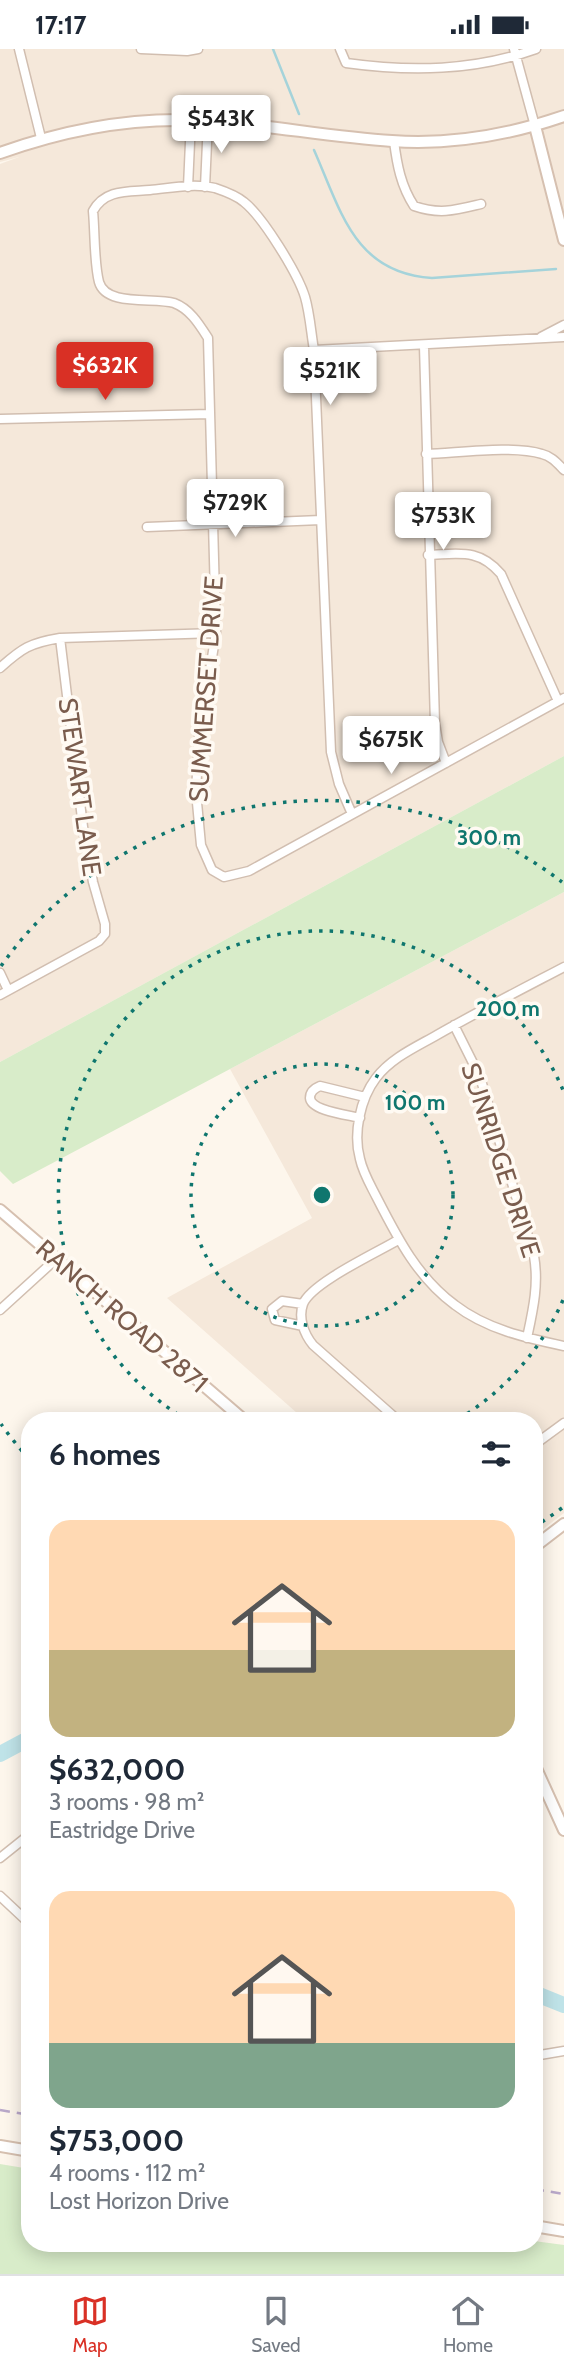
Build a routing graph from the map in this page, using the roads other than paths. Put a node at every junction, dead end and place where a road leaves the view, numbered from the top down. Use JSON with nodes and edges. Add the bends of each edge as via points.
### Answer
{"nodes":[{"id":1,"x":19,"y":49,"type":"edge"},
{"id":2,"x":141,"y":49,"type":"edge"},
{"id":3,"x":198,"y":49,"type":"edge"},
{"id":4,"x":340,"y":49,"type":"edge"},
{"id":5,"x":536,"y":49,"type":"edge"},
{"id":6,"x":515,"y":53,"type":"edge"},
{"id":7,"x":564,"y":117,"type":"edge"},
{"id":8,"x":191,"y":120,"type":"junction"},
{"id":9,"x":208,"y":121,"type":"junction"},
{"id":10,"x":535,"y":126,"type":"junction"},
{"id":11,"x":41,"y":138,"type":"junction"},
{"id":12,"x":394,"y":141,"type":"junction"},
{"id":13,"x":0,"y":153,"type":"edge"},
{"id":14,"x":188,"y":187,"type":"junction"},
{"id":15,"x":205,"y":187,"type":"junction"},
{"id":16,"x":481,"y":204,"type":"dead end"},
{"id":17,"x":564,"y":240,"type":"edge"},
{"id":18,"x":564,"y":325,"type":"edge"},
{"id":19,"x":541,"y":337,"type":"junction"},
{"id":20,"x":564,"y":337,"type":"edge"},
{"id":21,"x":424,"y":346,"type":"junction"},
{"id":22,"x":314,"y":350,"type":"junction"},
{"id":23,"x":210,"y":414,"type":"junction"},
{"id":24,"x":0,"y":419,"type":"edge"},
{"id":25,"x":426,"y":454,"type":"junction"},
{"id":26,"x":564,"y":470,"type":"edge"},
{"id":27,"x":321,"y":520,"type":"junction"},
{"id":28,"x":212,"y":525,"type":"junction"},
{"id":29,"x":147,"y":527,"type":"dead end"},
{"id":30,"x":428,"y":555,"type":"junction"},
{"id":31,"x":216,"y":633,"type":"junction"},
{"id":32,"x":60,"y":638,"type":"junction"},
{"id":33,"x":0,"y":669,"type":"edge"},
{"id":34,"x":561,"y":700,"type":"edge"},
{"id":35,"x":446,"y":763,"type":"junction"},
{"id":36,"x":352,"y":814,"type":"junction"},
{"id":37,"x":564,"y":967,"type":"edge"},
{"id":38,"x":0,"y":973,"type":"edge"},
{"id":39,"x":4,"y":993,"type":"edge"},
{"id":40,"x":454,"y":1025,"type":"junction"},
{"id":41,"x":365,"y":1097,"type":"junction"},
{"id":42,"x":360,"y":1118,"type":"junction"},
{"id":43,"x":0,"y":1210,"type":"edge"},
{"id":44,"x":398,"y":1240,"type":"junction"},
{"id":45,"x":56,"y":1259,"type":"junction"},
{"id":46,"x":303,"y":1304,"type":"junction"},
{"id":47,"x":0,"y":1310,"type":"edge"},
{"id":48,"x":303,"y":1326,"type":"junction"},
{"id":49,"x":527,"y":1338,"type":"junction"},
{"id":50,"x":563,"y":1348,"type":"edge"},
{"id":51,"x":234,"y":1412,"type":"edge"},
{"id":52,"x":389,"y":1412,"type":"edge"},
{"id":53,"x":564,"y":1423,"type":"edge"},
{"id":54,"x":543,"y":1438,"type":"edge"},
{"id":55,"x":564,"y":1524,"type":"edge"},
{"id":56,"x":543,"y":1540,"type":"edge"},
{"id":57,"x":543,"y":1784,"type":"edge"},
{"id":58,"x":564,"y":1831,"type":"edge"},
{"id":59,"x":21,"y":1841,"type":"edge"},
{"id":60,"x":0,"y":1858,"type":"edge"},
{"id":61,"x":0,"y":1896,"type":"edge"},
{"id":62,"x":21,"y":1916,"type":"edge"},
{"id":63,"x":564,"y":2051,"type":"edge"},
{"id":64,"x":543,"y":2054,"type":"edge"},
{"id":65,"x":0,"y":2146,"type":"edge"},
{"id":66,"x":21,"y":2150,"type":"edge"},
{"id":67,"x":543,"y":2228,"type":"edge"},
{"id":68,"x":564,"y":2231,"type":"edge"}],
"edges":[{"from":1,"to":11,"type":"street"},
{"from":2,"to":3,"type":"street"},
{"from":4,"to":6,"type":"street","via":[[346,63],[427,70],[476,65]]},
{"from":5,"to":6,"type":"street"},
{"from":6,"to":10,"type":"street"},
{"from":7,"to":10,"type":"street"},
{"from":8,"to":9,"type":"street"},
{"from":8,"to":11,"type":"street","via":[[117,123]]},
{"from":8,"to":14,"type":"street"},
{"from":9,"to":12,"type":"street"},
{"from":9,"to":15,"type":"street"},
{"from":10,"to":12,"type":"street","via":[[491,136]]},
{"from":10,"to":17,"type":"street"},
{"from":11,"to":13,"type":"street"},
{"from":12,"to":16,"type":"street","via":[[404,191],[414,206],[446,212]]},
{"from":14,"to":15,"type":"street"},
{"from":14,"to":23,"type":"street","name":"SUMMERSET DRIVE","via":[[119,193],[99,201],[93,211],[99,285],[120,299],[176,304],[195,318],[208,338]]},
{"from":15,"to":22,"type":"street","via":[[243,201],[285,257],[305,298]]},
{"from":18,"to":19,"type":"street"},
{"from":19,"to":20,"type":"street"},
{"from":19,"to":21,"type":"street"},
{"from":21,"to":22,"type":"street"},
{"from":21,"to":25,"type":"street"},
{"from":22,"to":27,"type":"street"},
{"from":23,"to":24,"type":"street"},
{"from":23,"to":28,"type":"street","name":"SUMMERSET DRIVE"},
{"from":25,"to":26,"type":"street","via":[[520,450],[551,458]]},
{"from":25,"to":30,"type":"street"},
{"from":27,"to":28,"type":"street"},
{"from":27,"to":36,"type":"street","via":[[331,751]]},
{"from":28,"to":29,"type":"street"},
{"from":28,"to":31,"type":"street","name":"SUMMERSET DRIVE"},
{"from":30,"to":34,"type":"street","via":[[478,555],[492,563],[501,573]]},
{"from":30,"to":35,"type":"street","via":[[435,723]]},
{"from":31,"to":32,"type":"street"},
{"from":31,"to":36,"type":"street","name":"SUMMERSET DRIVE","via":[[199,737],[196,792],[201,845],[216,874],[224,877],[249,871]]},
{"from":32,"to":33,"type":"street","via":[[35,642]]},
{"from":32,"to":39,"type":"street","name":"STEWART LANE","via":[[84,835],[105,935]]},
{"from":34,"to":35,"type":"street"},
{"from":35,"to":36,"type":"street"},
{"from":37,"to":40,"type":"street"},
{"from":38,"to":39,"type":"street"},
{"from":40,"to":41,"type":"street","via":[[402,1054],[377,1077]]},
{"from":40,"to":49,"type":"street","name":"SUNRIDGE DRIVE","via":[[480,1077],[534,1256],[537,1275]]},
{"from":41,"to":42,"type":"street"},
{"from":41,"to":42,"type":"street","via":[[324,1086],[313,1089],[310,1096],[319,1108]]},
{"from":42,"to":44,"type":"street","via":[[360,1160]]},
{"from":43,"to":45,"type":"street","name":"RANCH ROAD 2871"},
{"from":44,"to":46,"type":"street","via":[[325,1282]]},
{"from":44,"to":49,"type":"street","via":[[418,1270],[456,1306],[482,1322]]},
{"from":45,"to":47,"type":"street"},
{"from":45,"to":51,"type":"street","name":"RANCH ROAD 2871"},
{"from":46,"to":48,"type":"street"},
{"from":46,"to":48,"type":"street","via":[[282,1301],[272,1309],[275,1321]]},
{"from":48,"to":52,"type":"street","via":[[313,1345]]},
{"from":49,"to":50,"type":"street"},
{"from":53,"to":54,"type":"street"},
{"from":55,"to":56,"type":"street"},
{"from":57,"to":58,"type":"street"},
{"from":59,"to":60,"type":"street"},
{"from":61,"to":62,"type":"street"},
{"from":63,"to":64,"type":"street"},
{"from":65,"to":66,"type":"street"},
{"from":67,"to":68,"type":"street"}]}
